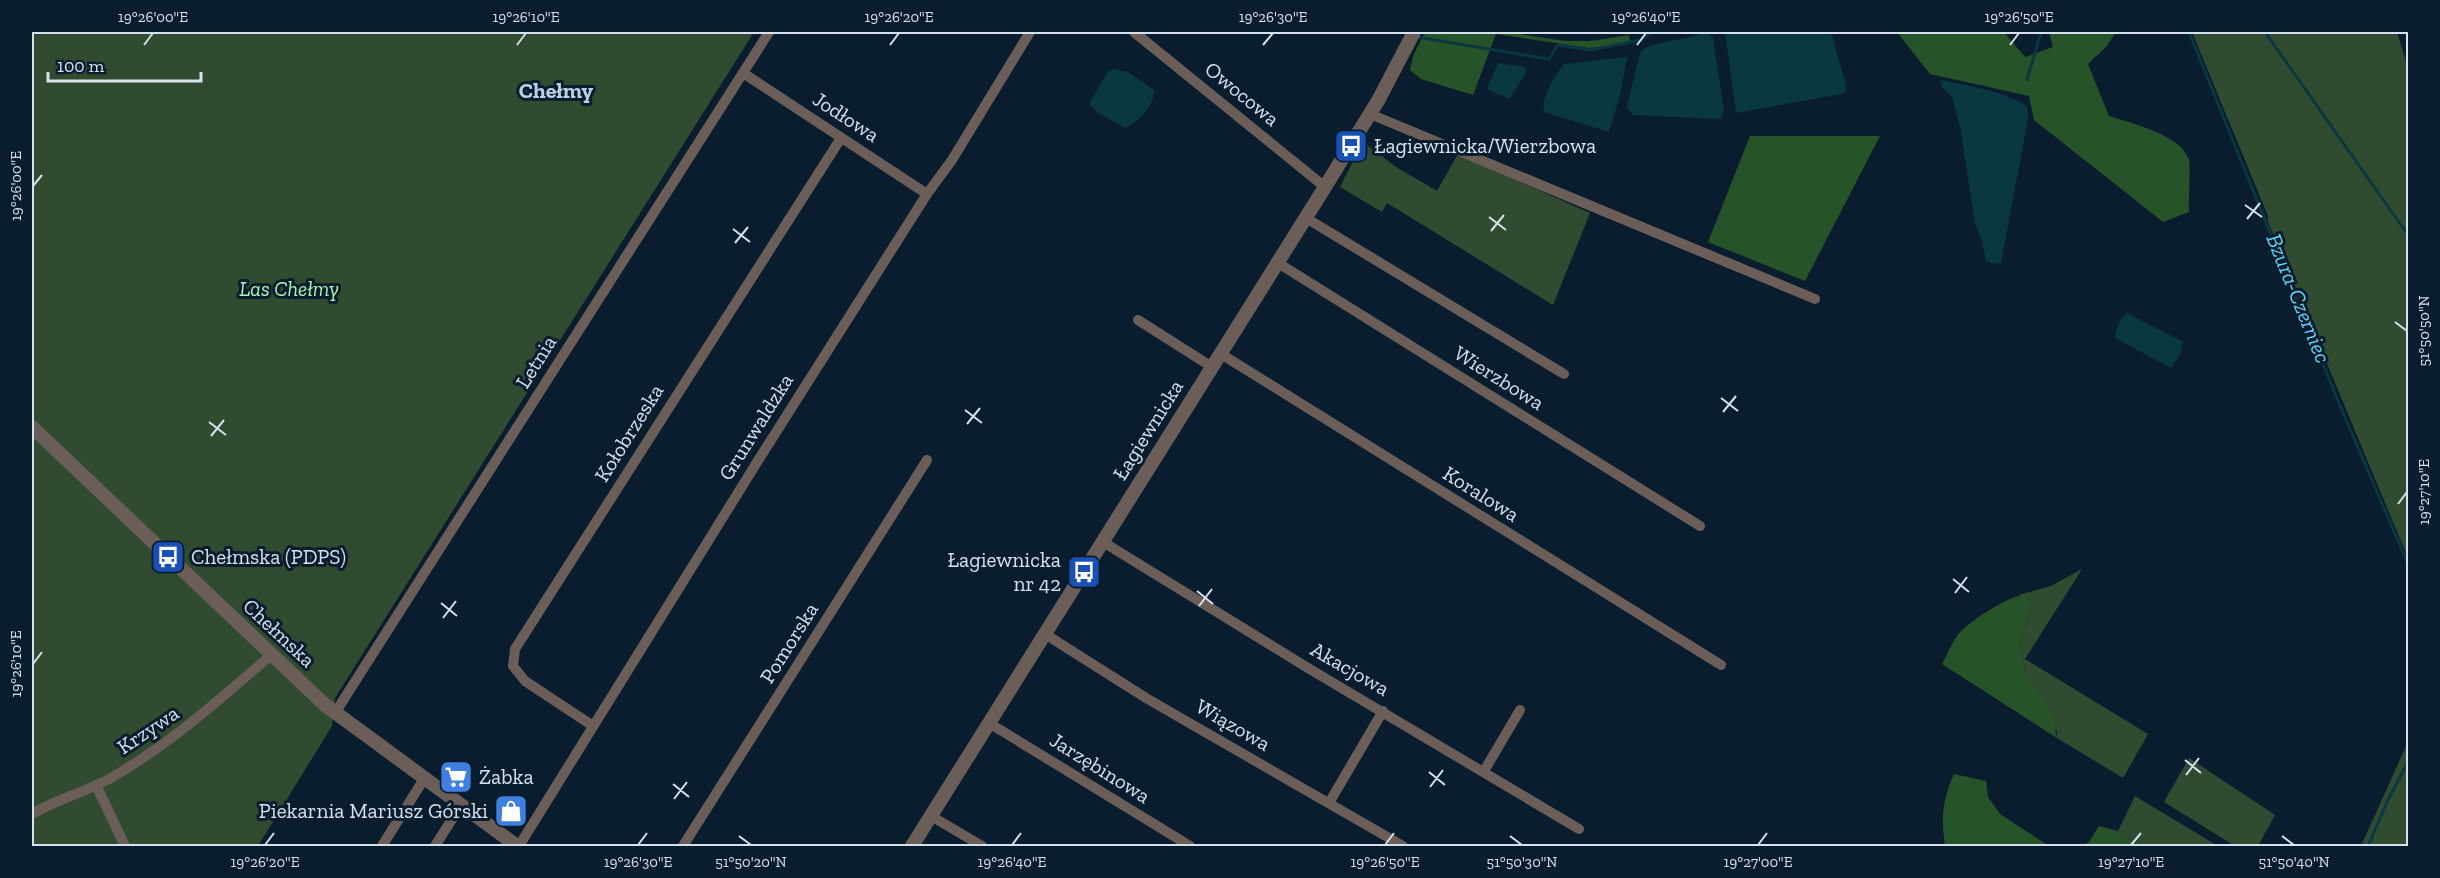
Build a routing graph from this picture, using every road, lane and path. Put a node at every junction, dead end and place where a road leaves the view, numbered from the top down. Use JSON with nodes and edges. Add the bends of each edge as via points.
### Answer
{"nodes":[{"id":1,"x":769,"y":32,"type":"edge"},
{"id":2,"x":1030,"y":32,"type":"edge"},
{"id":3,"x":1134,"y":32,"type":"edge"},
{"id":4,"x":1414,"y":32,"type":"edge"},
{"id":5,"x":743,"y":73,"type":"junction"},
{"id":6,"x":1370,"y":114,"type":"junction"},
{"id":7,"x":841,"y":138,"type":"junction"},
{"id":8,"x":1326,"y":187,"type":"junction"},
{"id":9,"x":927,"y":194,"type":"junction"},
{"id":10,"x":1306,"y":218,"type":"junction"},
{"id":11,"x":1278,"y":263,"type":"junction"},
{"id":12,"x":1815,"y":299,"type":"dead end"},
{"id":13,"x":1138,"y":320,"type":"dead end"},
{"id":14,"x":1221,"y":354,"type":"junction"},
{"id":15,"x":1212,"y":367,"type":"junction"},
{"id":16,"x":1564,"y":374,"type":"dead end"},
{"id":17,"x":32,"y":427,"type":"edge"},
{"id":18,"x":927,"y":459,"type":"dead end"},
{"id":19,"x":1700,"y":526,"type":"dead end"},
{"id":20,"x":1103,"y":542,"type":"junction"},
{"id":21,"x":1045,"y":634,"type":"junction"},
{"id":22,"x":271,"y":655,"type":"junction"},
{"id":23,"x":1721,"y":665,"type":"dead end"},
{"id":24,"x":1520,"y":710,"type":"dead end"},
{"id":25,"x":1383,"y":711,"type":"junction"},
{"id":26,"x":335,"y":713,"type":"junction"},
{"id":27,"x":989,"y":723,"type":"junction"},
{"id":28,"x":593,"y":726,"type":"junction"},
{"id":29,"x":1484,"y":771,"type":"junction"},
{"id":30,"x":424,"y":779,"type":"junction"},
{"id":31,"x":96,"y":785,"type":"junction"},
{"id":32,"x":1329,"y":803,"type":"junction"},
{"id":33,"x":461,"y":805,"type":"junction"},
{"id":34,"x":32,"y":814,"type":"edge"},
{"id":35,"x":931,"y":816,"type":"junction"},
{"id":36,"x":1579,"y":829,"type":"dead end"},
{"id":37,"x":125,"y":846,"type":"edge"},
{"id":38,"x":382,"y":846,"type":"edge"},
{"id":39,"x":435,"y":846,"type":"edge"},
{"id":40,"x":518,"y":846,"type":"edge"},
{"id":41,"x":683,"y":846,"type":"edge"},
{"id":42,"x":912,"y":846,"type":"edge"},
{"id":43,"x":982,"y":846,"type":"edge"},
{"id":44,"x":1190,"y":846,"type":"edge"},
{"id":45,"x":1402,"y":846,"type":"edge"}],
"edges":[{"from":1,"to":5,"type":"street","name":"Letnia"},
{"from":2,"to":9,"type":"street","name":"Grunwaldzka"},
{"from":3,"to":8,"type":"street","name":"Owocowa"},
{"from":4,"to":6,"type":"street","name":"Łagiewnicka"},
{"from":5,"to":7,"type":"street","name":"Jodłowa"},
{"from":5,"to":26,"type":"street","name":"Letnia"},
{"from":6,"to":8,"type":"street","name":"Łagiewnicka"},
{"from":6,"to":12,"type":"street"},
{"from":7,"to":9,"type":"street","name":"Jodłowa"},
{"from":7,"to":28,"type":"street","name":"Kołobrzeska","via":[[515,649],[513,666],[525,681]]},
{"from":8,"to":10,"type":"street","name":"Łagiewnicka"},
{"from":9,"to":28,"type":"street","name":"Grunwaldzka"},
{"from":10,"to":11,"type":"street","name":"Łagiewnicka"},
{"from":10,"to":16,"type":"street"},
{"from":11,"to":14,"type":"street","name":"Łagiewnicka"},
{"from":11,"to":19,"type":"street","name":"Wierzbowa"},
{"from":13,"to":15,"type":"street"},
{"from":14,"to":15,"type":"street","name":"Łagiewnicka"},
{"from":14,"to":23,"type":"street","name":"Koralowa"},
{"from":15,"to":20,"type":"street","name":"Łagiewnicka"},
{"from":17,"to":22,"type":"street","name":"Chełmska"},
{"from":18,"to":41,"type":"street","name":"Pomorska"},
{"from":20,"to":21,"type":"street","name":"Łagiewnicka"},
{"from":20,"to":25,"type":"street","name":"Akacjowa"},
{"from":21,"to":27,"type":"street","name":"Łagiewnicka"},
{"from":21,"to":32,"type":"street","name":"Wiązowa","via":[[1146,698]]},
{"from":22,"to":26,"type":"street","name":"Chełmska"},
{"from":22,"to":31,"type":"street","name":"Krzywa","via":[[166,744]]},
{"from":24,"to":29,"type":"street"},
{"from":25,"to":29,"type":"street","name":"Akacjowa"},
{"from":25,"to":32,"type":"street"},
{"from":26,"to":30,"type":"street","name":"Chełmska"},
{"from":27,"to":35,"type":"street","name":"Łagiewnicka"},
{"from":27,"to":44,"type":"street","name":"Jarzębinowa"},
{"from":28,"to":40,"type":"street","name":"Grunwaldzka"},
{"from":29,"to":36,"type":"street","name":"Akacjowa"},
{"from":30,"to":33,"type":"street","name":"Chełmska"},
{"from":30,"to":38,"type":"street"},
{"from":31,"to":34,"type":"street","name":"Krzywa"},
{"from":31,"to":37,"type":"street"},
{"from":32,"to":45,"type":"street","name":"Wiązowa"},
{"from":33,"to":39,"type":"street"},
{"from":33,"to":40,"type":"street","name":"Chełmska"},
{"from":35,"to":42,"type":"street","name":"Łagiewnicka"},
{"from":35,"to":43,"type":"street"}]}
